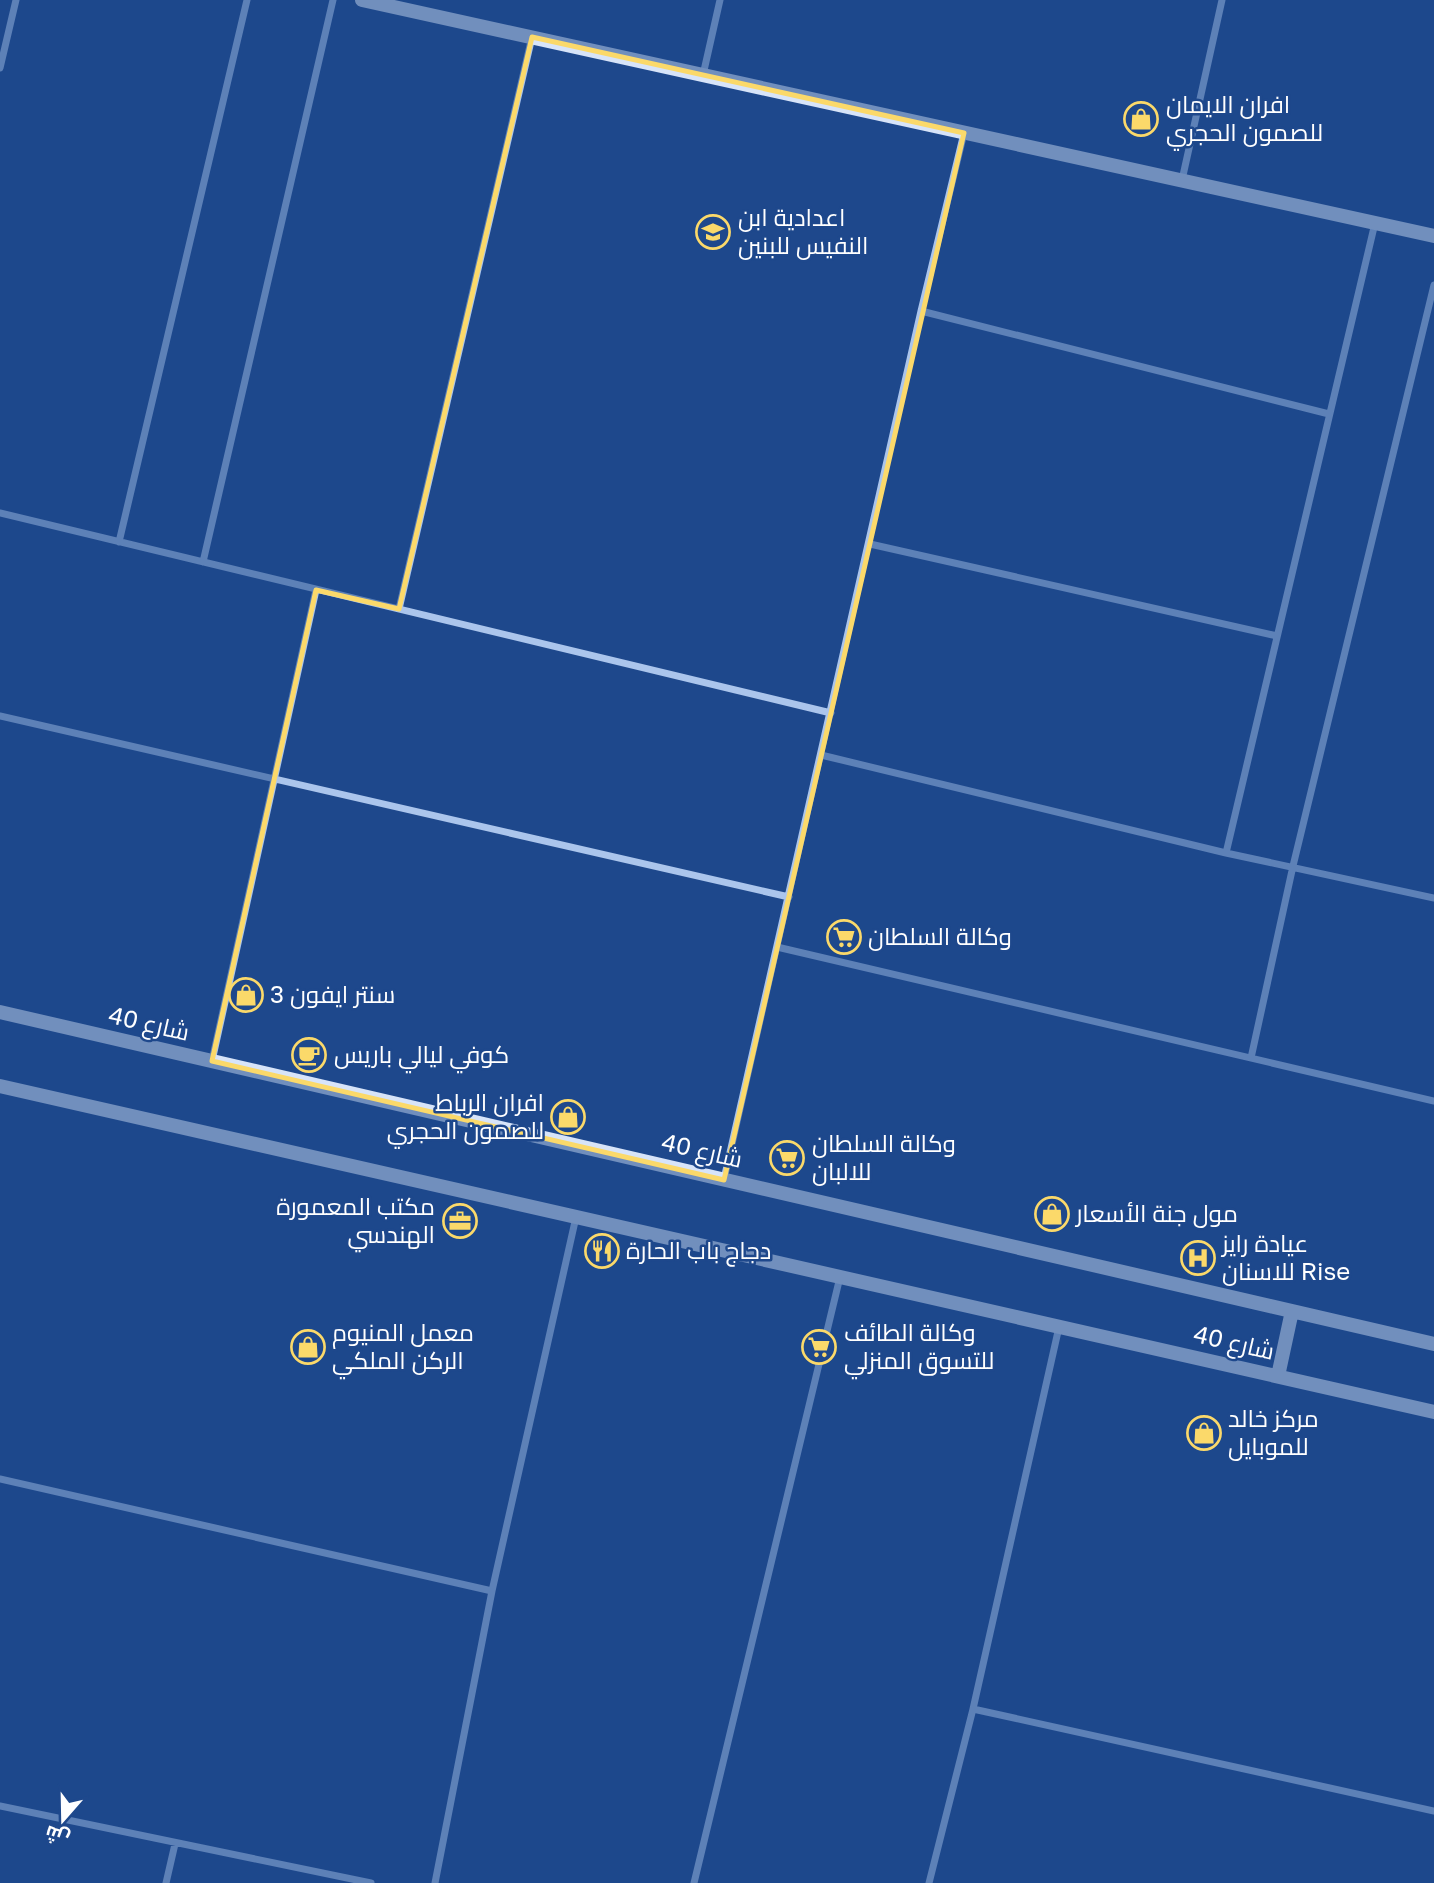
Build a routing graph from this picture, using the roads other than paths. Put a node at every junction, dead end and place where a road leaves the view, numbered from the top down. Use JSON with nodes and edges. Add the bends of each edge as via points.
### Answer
{"nodes":[{"id":1,"x":16,"y":0,"type":"edge"},
{"id":2,"x":247,"y":0,"type":"edge"},
{"id":3,"x":333,"y":0,"type":"edge"},
{"id":4,"x":362,"y":0,"type":"edge"},
{"id":5,"x":720,"y":0,"type":"edge"},
{"id":6,"x":1222,"y":0,"type":"edge"},
{"id":7,"x":532,"y":37,"type":"junction"},
{"id":8,"x":0,"y":68,"type":"edge"},
{"id":9,"x":703,"y":75,"type":"junction"},
{"id":10,"x":964,"y":133,"type":"junction"},
{"id":11,"x":1182,"y":181,"type":"junction"},
{"id":12,"x":1375,"y":223,"type":"junction"},
{"id":13,"x":1434,"y":236,"type":"edge"},
{"id":14,"x":1434,"y":285,"type":"edge"},
{"id":15,"x":920,"y":311,"type":"junction"},
{"id":16,"x":1329,"y":414,"type":"junction"},
{"id":17,"x":0,"y":513,"type":"edge"},
{"id":18,"x":119,"y":542,"type":"junction"},
{"id":19,"x":870,"y":544,"type":"junction"},
{"id":20,"x":203,"y":562,"type":"junction"},
{"id":21,"x":316,"y":590,"type":"junction"},
{"id":22,"x":400,"y":609,"type":"junction"},
{"id":23,"x":1277,"y":636,"type":"junction"},
{"id":24,"x":831,"y":713,"type":"junction"},
{"id":25,"x":0,"y":716,"type":"edge"},
{"id":26,"x":821,"y":755,"type":"junction"},
{"id":27,"x":274,"y":779,"type":"junction"},
{"id":28,"x":1226,"y":853,"type":"junction"},
{"id":29,"x":1293,"y":866,"type":"junction"},
{"id":30,"x":789,"y":897,"type":"junction"},
{"id":31,"x":1434,"y":898,"type":"edge"},
{"id":32,"x":777,"y":947,"type":"junction"},
{"id":33,"x":0,"y":1012,"type":"edge"},
{"id":34,"x":1251,"y":1058,"type":"junction"},
{"id":35,"x":212,"y":1061,"type":"junction"},
{"id":36,"x":0,"y":1086,"type":"edge"},
{"id":37,"x":1434,"y":1101,"type":"edge"},
{"id":38,"x":724,"y":1180,"type":"junction"},
{"id":39,"x":576,"y":1217,"type":"junction"},
{"id":40,"x":840,"y":1277,"type":"junction"},
{"id":41,"x":1292,"y":1311,"type":"junction"},
{"id":42,"x":1059,"y":1326,"type":"junction"},
{"id":43,"x":1434,"y":1344,"type":"edge"},
{"id":44,"x":1278,"y":1376,"type":"junction"},
{"id":45,"x":1434,"y":1412,"type":"edge"},
{"id":46,"x":0,"y":1479,"type":"edge"},
{"id":47,"x":492,"y":1591,"type":"junction"},
{"id":48,"x":973,"y":1709,"type":"junction"},
{"id":49,"x":0,"y":1806,"type":"edge"},
{"id":50,"x":1434,"y":1811,"type":"edge"},
{"id":51,"x":175,"y":1844,"type":"junction"},
{"id":52,"x":166,"y":1883,"type":"edge"},
{"id":53,"x":371,"y":1883,"type":"edge"},
{"id":54,"x":435,"y":1883,"type":"edge"},
{"id":55,"x":694,"y":1883,"type":"edge"},
{"id":56,"x":929,"y":1883,"type":"edge"}],
"edges":[{"from":1,"to":8,"type":"street"},
{"from":2,"to":18,"type":"street"},
{"from":3,"to":20,"type":"street"},
{"from":4,"to":7,"type":"main road"},
{"from":5,"to":9,"type":"street"},
{"from":6,"to":11,"type":"street"},
{"from":7,"to":9,"type":"main road"},
{"from":7,"to":22,"type":"street"},
{"from":9,"to":10,"type":"main road"},
{"from":10,"to":11,"type":"main road"},
{"from":10,"to":15,"type":"street"},
{"from":11,"to":12,"type":"main road"},
{"from":12,"to":13,"type":"main road"},
{"from":12,"to":16,"type":"street"},
{"from":14,"to":29,"type":"street"},
{"from":15,"to":16,"type":"street"},
{"from":15,"to":19,"type":"street"},
{"from":16,"to":23,"type":"street"},
{"from":17,"to":18,"type":"street"},
{"from":18,"to":20,"type":"street"},
{"from":19,"to":23,"type":"street"},
{"from":19,"to":24,"type":"street"},
{"from":20,"to":21,"type":"street"},
{"from":21,"to":22,"type":"street"},
{"from":21,"to":27,"type":"street"},
{"from":22,"to":24,"type":"street"},
{"from":23,"to":28,"type":"street"},
{"from":24,"to":26,"type":"street"},
{"from":25,"to":27,"type":"street"},
{"from":26,"to":28,"type":"street"},
{"from":26,"to":30,"type":"street"},
{"from":27,"to":30,"type":"street"},
{"from":27,"to":35,"type":"street"},
{"from":28,"to":29,"type":"street"},
{"from":29,"to":31,"type":"street"},
{"from":29,"to":34,"type":"street"},
{"from":30,"to":32,"type":"street"},
{"from":32,"to":34,"type":"street"},
{"from":32,"to":38,"type":"street"},
{"from":33,"to":35,"type":"main road","name":"شارع 40"},
{"from":34,"to":37,"type":"street"},
{"from":35,"to":38,"type":"main road","name":"شارع 40"},
{"from":36,"to":39,"type":"main road","name":"شارع 40"},
{"from":38,"to":41,"type":"main road","name":"شارع 40"},
{"from":39,"to":40,"type":"main road","name":"شارع 40"},
{"from":39,"to":47,"type":"street"},
{"from":40,"to":42,"type":"main road","name":"شارع 40"},
{"from":40,"to":55,"type":"street"},
{"from":41,"to":43,"type":"main road","name":"شارع 40"},
{"from":41,"to":44,"type":"main road"},
{"from":42,"to":44,"type":"main road","name":"شارع 40"},
{"from":42,"to":48,"type":"street"},
{"from":44,"to":45,"type":"main road","name":"شارع 40"},
{"from":46,"to":47,"type":"street"},
{"from":47,"to":54,"type":"street"},
{"from":48,"to":50,"type":"street"},
{"from":48,"to":56,"type":"street"},
{"from":49,"to":51,"type":"street"},
{"from":51,"to":52,"type":"street"},
{"from":51,"to":53,"type":"street"}]}
